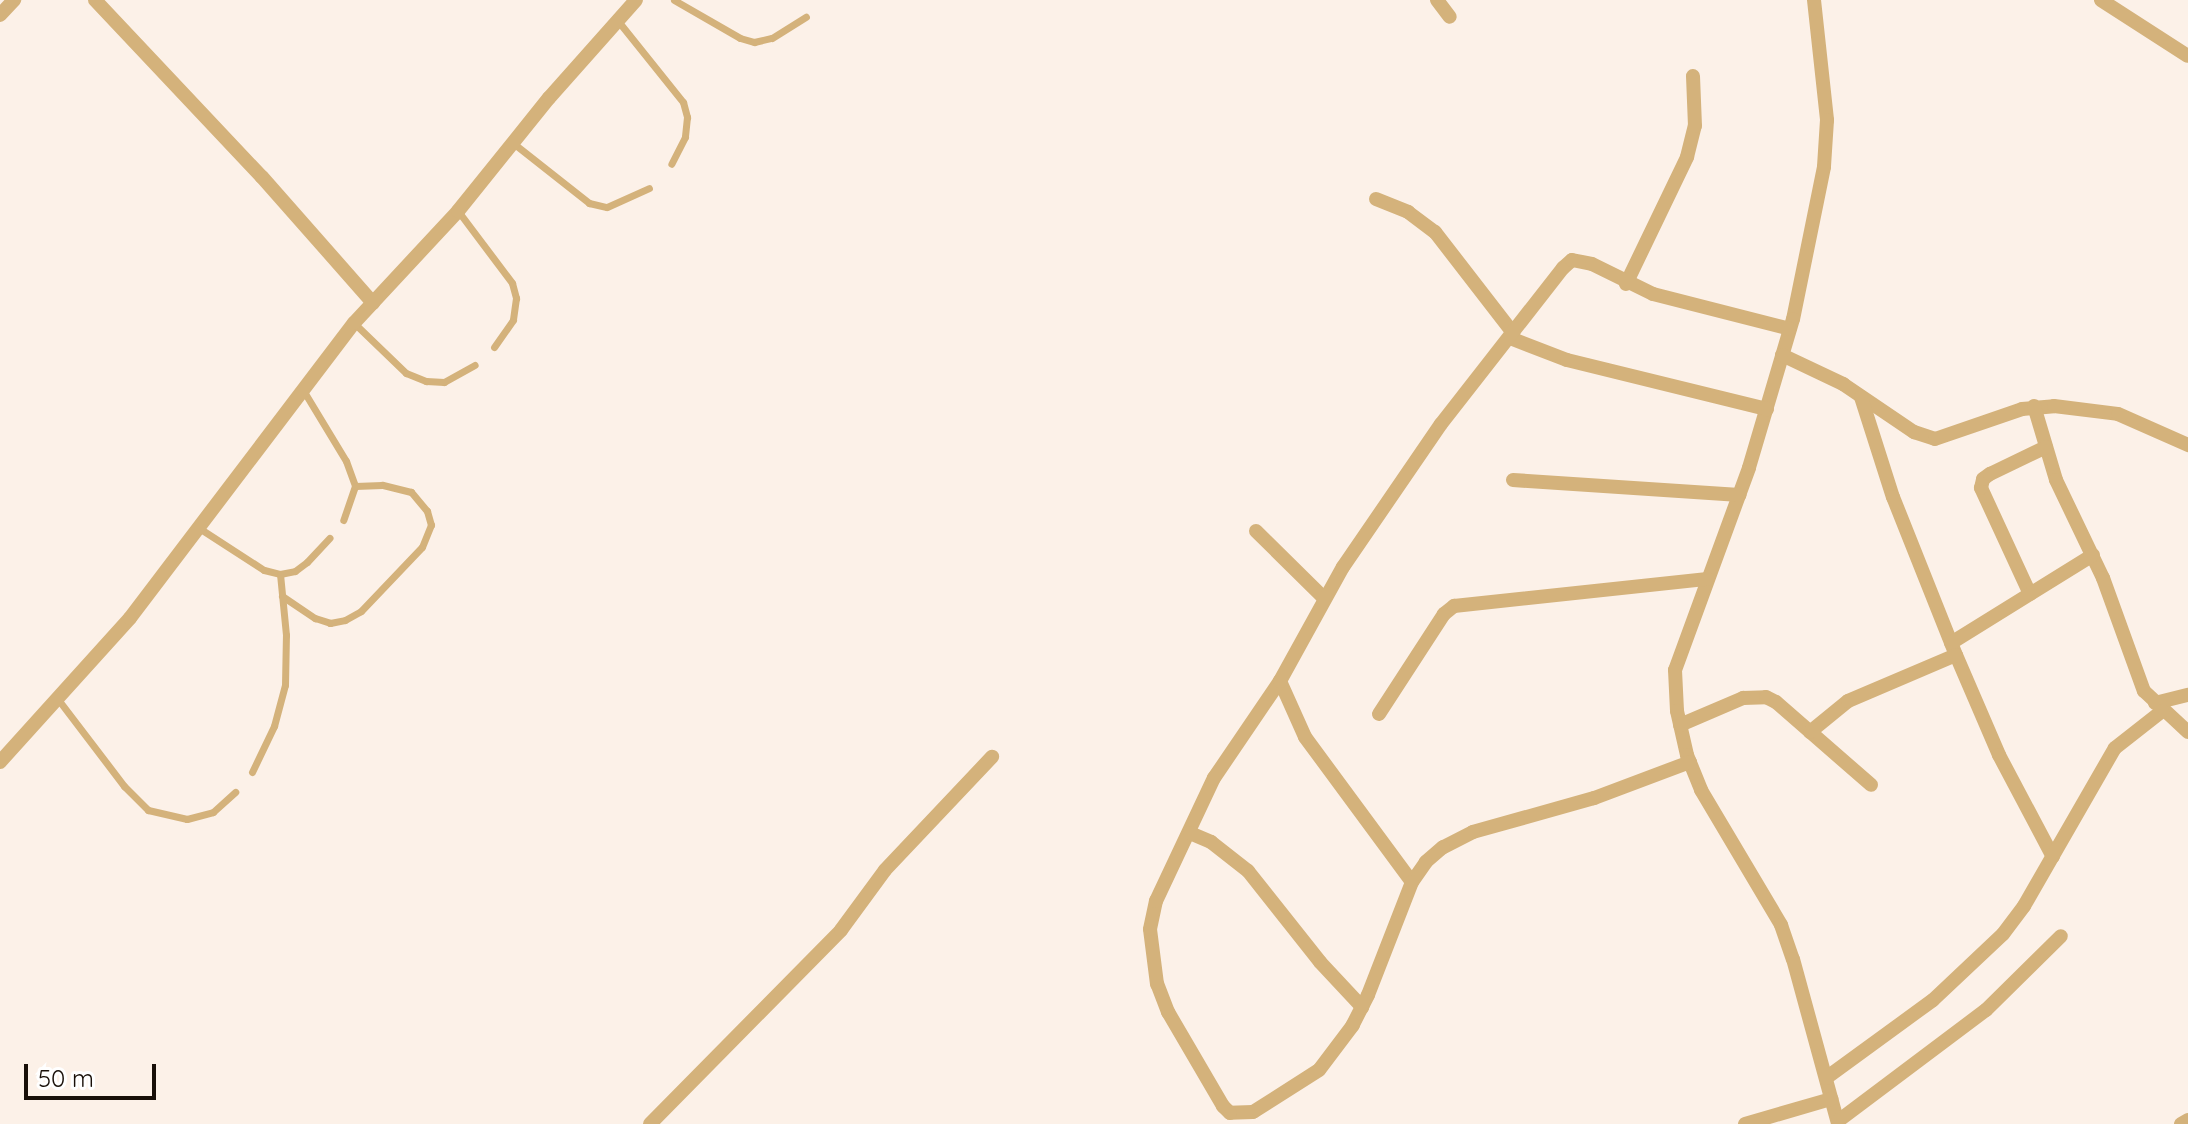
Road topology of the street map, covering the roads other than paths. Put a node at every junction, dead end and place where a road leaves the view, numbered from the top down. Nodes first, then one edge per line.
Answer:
1 (14, 0) edge
2 (95, 0) edge
3 (636, 0) edge
4 (674, 0) edge
5 (1437, 0) edge
6 (1814, 0) edge
7 (2101, 0) edge
8 (0, 15) edge
9 (806, 17) dead end
10 (1450, 17) dead end
11 (618, 21) junction
12 (2188, 56) edge
13 (1693, 76) dead end
14 (513, 143) junction
15 (671, 164) dead end
16 (649, 188) dead end
17 (1376, 199) dead end
18 (458, 211) junction
19 (1626, 284) junction
20 (373, 303) junction
21 (354, 323) junction
22 (1790, 329) junction
23 (1512, 336) junction
24 (494, 347) dead end
25 (1782, 355) junction
26 (475, 365) dead end
27 (302, 389) junction
28 (1861, 397) junction
29 (2034, 406) junction
30 (1767, 409) junction
31 (2188, 445) edge
32 (2046, 447) junction
33 (1513, 480) dead end
34 (355, 486) junction
35 (1740, 495) junction
36 (343, 520) dead end
37 (197, 526) junction
38 (1256, 531) dead end
39 (329, 538) dead end
40 (2093, 555) junction
41 (280, 574) junction
42 (1708, 579) junction
43 (2030, 594) junction
44 (282, 596) junction
45 (1324, 598) junction
46 (1954, 649) junction
47 (1280, 681) junction
48 (2188, 695) edge
49 (57, 698) junction
50 (2158, 707) junction
51 (1379, 714) dead end
52 (1680, 725) junction
53 (1810, 732) junction
54 (2188, 732) edge
55 (992, 757) dead end
56 (0, 762) edge
57 (1690, 762) junction
58 (252, 772) dead end
59 (1871, 785) dead end
60 (235, 792) dead end
61 (1190, 833) junction
62 (2053, 857) junction
63 (1412, 882) junction
64 (2061, 936) dead end
65 (1362, 1007) junction
66 (1826, 1078) junction
67 (1831, 1099) junction
68 (2188, 1120) edge
69 (1838, 1122) edge
70 (650, 1124) edge
71 (1745, 1124) edge
72 (2181, 1124) edge

1 - 8 street
2 - 20 street
3 - 11 street
4 - 9 lane
5 - 10 street
6 - 22 street
7 - 12 street
11 - 14 street
11 - 15 lane
13 - 19 street
14 - 16 lane
14 - 18 street
17 - 23 street
18 - 20 street
18 - 24 lane
19 - 22 street
19 - 23 street
20 - 21 street
21 - 26 lane
21 - 27 street
22 - 25 street
23 - 30 street
23 - 45 street
25 - 28 street
25 - 30 street
27 - 34 lane
27 - 37 street
28 - 29 street
28 - 46 street
29 - 31 street
29 - 32 street
30 - 35 street
32 - 40 street
32 - 43 street
33 - 35 street
34 - 36 lane
34 - 44 lane
35 - 42 street
37 - 41 lane
37 - 49 street
38 - 45 street
39 - 41 lane
40 - 43 street
40 - 50 street
41 - 44 lane
42 - 51 street
42 - 52 street
43 - 46 street
44 - 58 lane
45 - 47 street
46 - 53 street
46 - 62 street
47 - 61 street
47 - 63 street
48 - 50 street
49 - 56 street
49 - 60 lane
50 - 54 street
50 - 62 street
52 - 53 street
52 - 57 street
53 - 59 street
55 - 70 street
57 - 63 street
57 - 66 street
61 - 65 street
61 - 65 street
62 - 66 street
63 - 65 street
64 - 69 street
66 - 67 street
67 - 69 street
67 - 71 street
68 - 72 street

